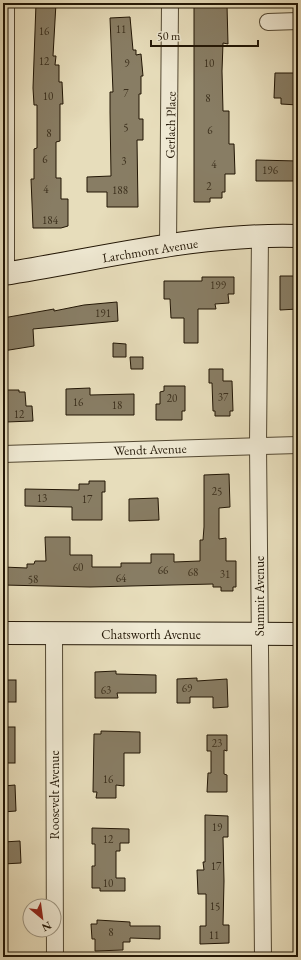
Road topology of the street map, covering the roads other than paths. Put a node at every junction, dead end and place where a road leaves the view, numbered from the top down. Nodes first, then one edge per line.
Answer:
1 (6, 3) edge
2 (170, 3) edge
3 (298, 21) edge
4 (268, 22) dead end
5 (260, 235) junction
6 (298, 236) edge
7 (168, 246) junction
8 (5, 273) edge
9 (298, 445) edge
10 (258, 446) junction
11 (3, 454) edge
12 (3, 633) edge
13 (54, 633) junction
14 (259, 634) junction
15 (298, 634) edge
16 (55, 957) edge
17 (263, 957) edge

1 - 8 street
2 - 7 street, Gerlach Place
3 - 4 street
5 - 6 street, Larchmont Avenue
5 - 7 street, Larchmont Avenue
5 - 10 street, Summit Avenue
7 - 8 street, Larchmont Avenue
9 - 10 street, Wendt Avenue
10 - 11 street, Wendt Avenue
10 - 14 street, Summit Avenue
12 - 13 street, Chatsworth Avenue
13 - 14 street, Chatsworth Avenue
13 - 16 street, Roosevelt Avenue
14 - 15 street, Chatsworth Avenue
14 - 17 street, Summit Avenue

